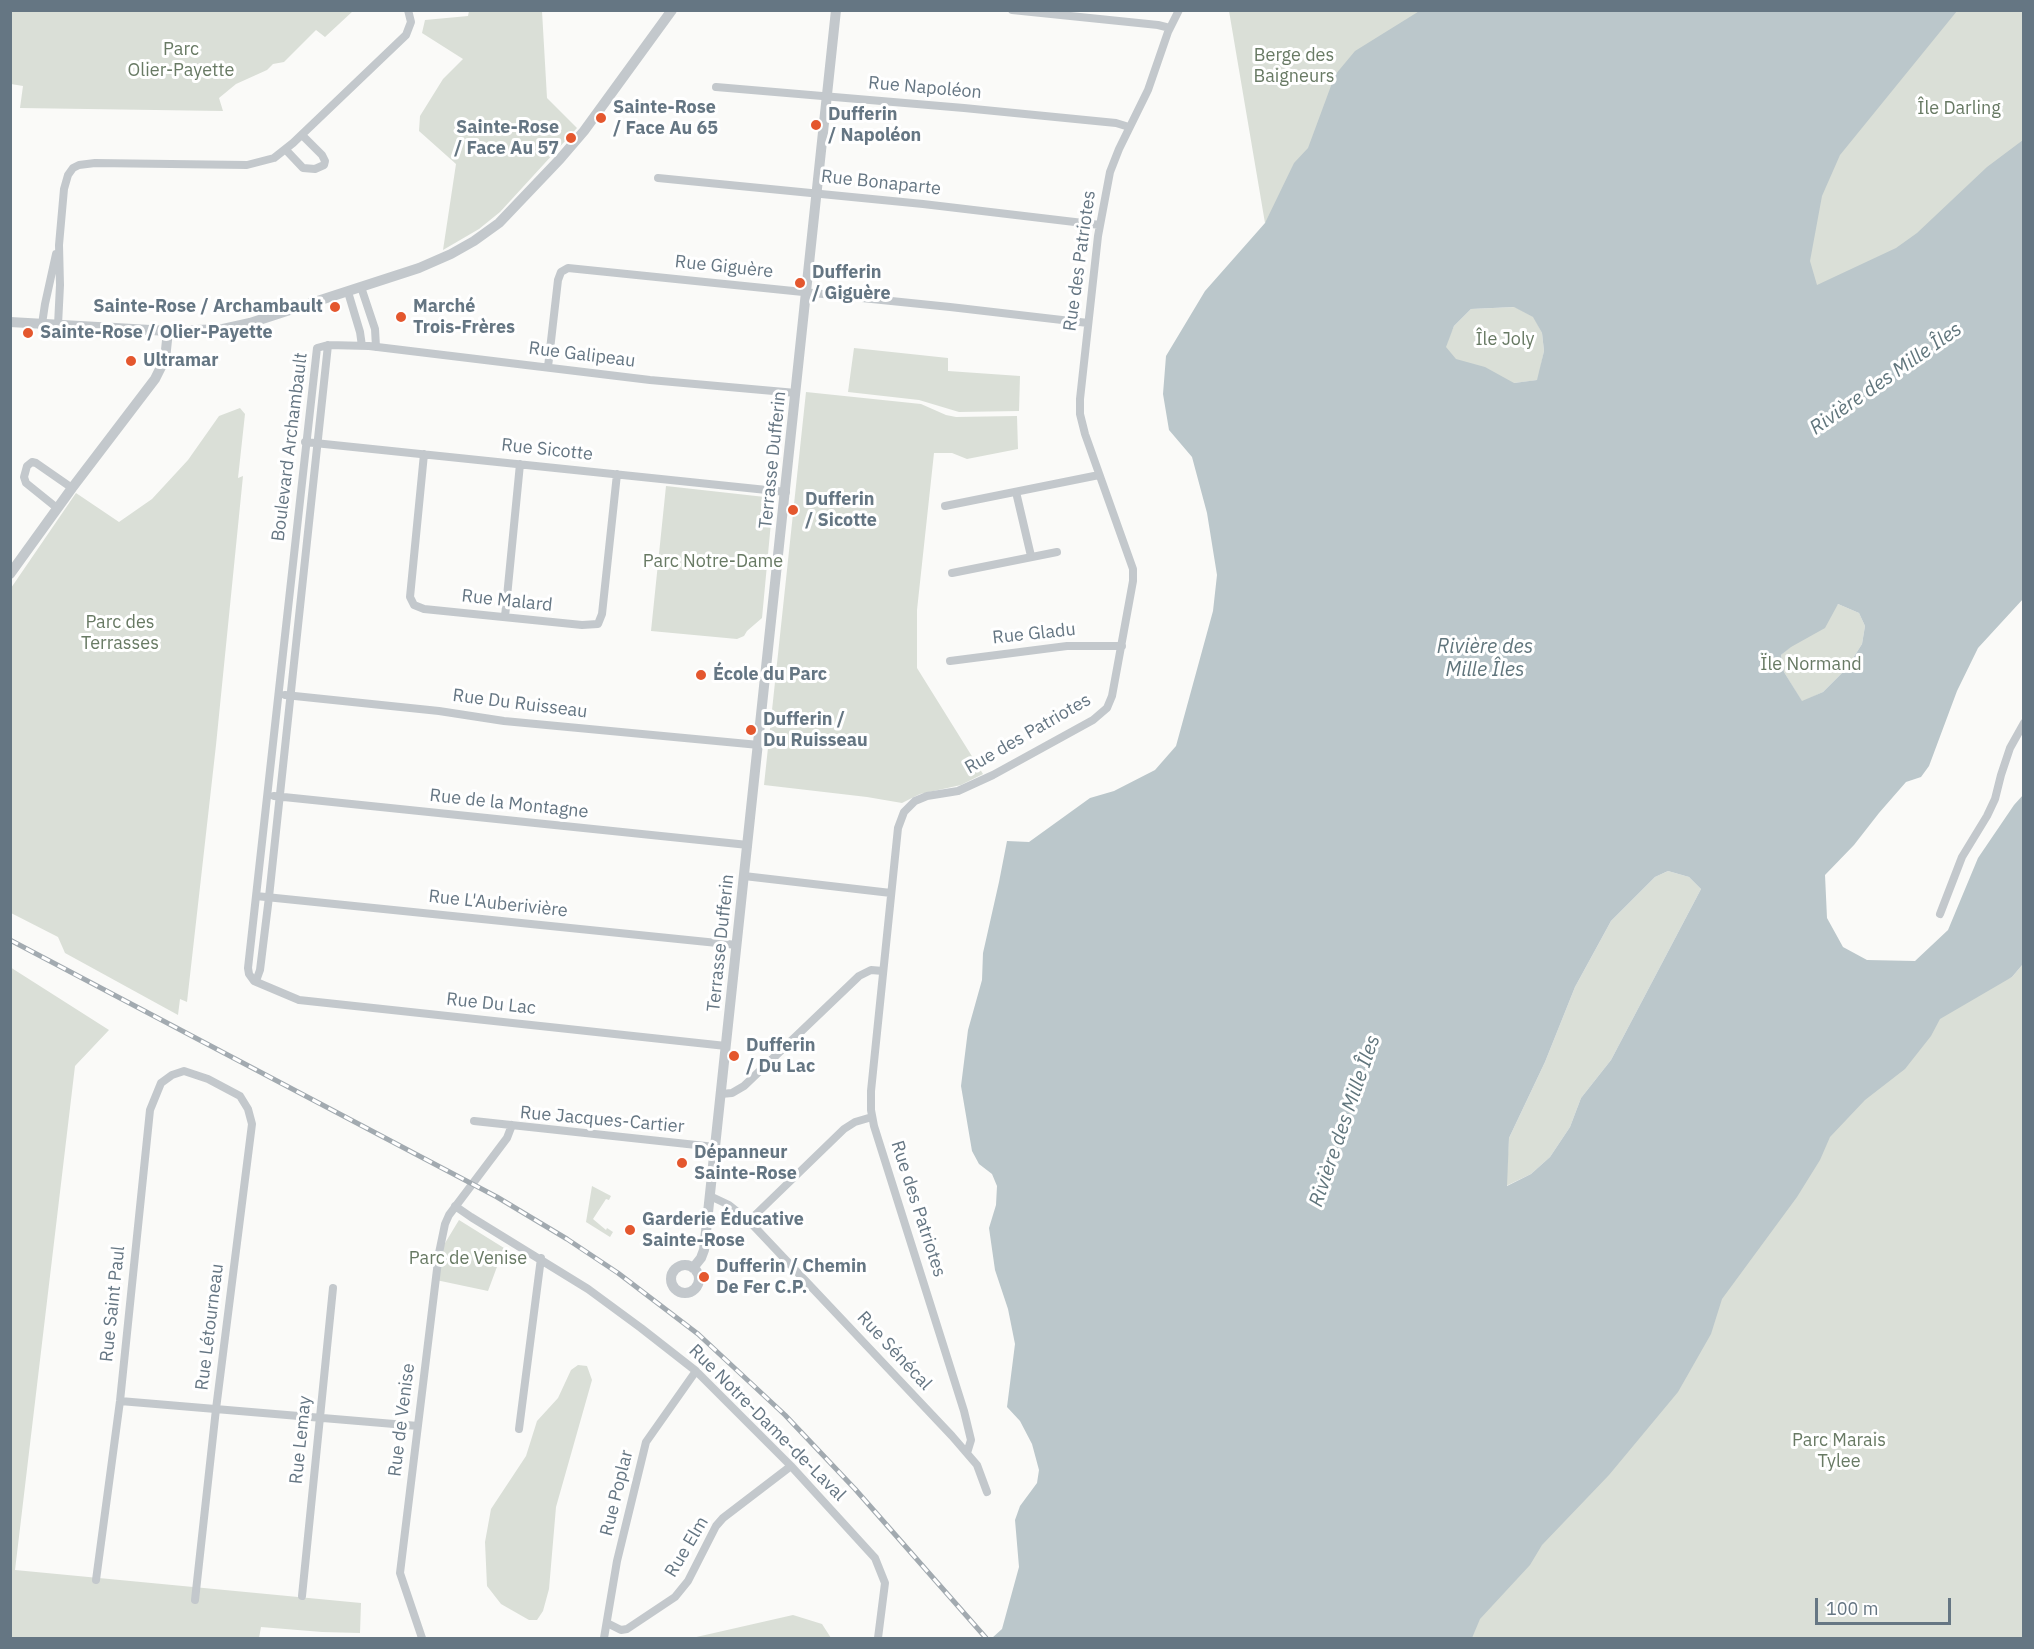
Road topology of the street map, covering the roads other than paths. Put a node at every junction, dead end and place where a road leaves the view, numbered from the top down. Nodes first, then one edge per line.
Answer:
1 (408, 10) edge
2 (672, 10) edge
3 (836, 10) edge
4 (1012, 10) edge
5 (1179, 10) edge
6 (1170, 28) junction
7 (716, 87) dead end
8 (828, 95) junction
9 (1130, 127) junction
10 (302, 135) junction
11 (286, 150) junction
12 (658, 178) dead end
13 (818, 193) junction
14 (1100, 225) junction
15 (59, 245) junction
16 (361, 287) junction
17 (348, 291) junction
18 (807, 292) junction
19 (10, 322) edge
20 (1088, 323) junction
21 (42, 324) junction
22 (58, 325) junction
23 (168, 332) junction
24 (328, 345) junction
25 (362, 346) junction
26 (376, 347) junction
27 (548, 367) junction
28 (796, 393) junction
29 (305, 442) junction
30 (318, 443) junction
31 (424, 454) junction
32 (520, 464) junction
33 (617, 474) junction
34 (1099, 475) junction
35 (72, 488) junction
36 (786, 492) junction
37 (1016, 492) junction
38 (945, 506) dead end
39 (57, 508) junction
40 (1057, 552) dead end
41 (1031, 556) junction
42 (952, 573) dead end
43 (10, 574) edge
44 (290, 582) junction
45 (303, 583) junction
46 (504, 617) junction
47 (1122, 646) junction
48 (950, 661) dead end
49 (278, 694) junction
50 (290, 695) junction
51 (2024, 723) edge
52 (759, 745) junction
53 (267, 796) junction
54 (279, 797) junction
55 (748, 845) junction
56 (744, 876) junction
57 (891, 893) junction
58 (256, 896) junction
59 (268, 897) junction
60 (1940, 914) dead end
61 (737, 945) junction
62 (883, 971) junction
63 (256, 981) junction
64 (726, 1046) junction
65 (208, 1078) joint
66 (721, 1094) junction
67 (872, 1117) junction
68 (474, 1121) dead end
69 (512, 1125) junction
70 (715, 1147) junction
71 (710, 1196) junction
72 (455, 1206) junction
73 (748, 1221) junction
74 (541, 1258) junction
75 (693, 1268) dead end
76 (333, 1288) dead end
77 (696, 1371) junction
78 (120, 1401) junction
79 (216, 1409) junction
80 (320, 1418) junction
81 (418, 1426) junction
82 (519, 1429) dead end
83 (967, 1452) junction
84 (791, 1467) junction
85 (987, 1492) dead end
86 (96, 1580) dead end
87 (302, 1596) dead end
88 (195, 1600) dead end
89 (607, 1623) junction
90 (422, 1638) edge
91 (604, 1638) edge
92 (878, 1638) edge

1 - 10 street
2 - 16 street
3 - 8 street, Terrasse Dufferin
4 - 6 street
5 - 6 street, Rue des Patriotes
6 - 9 street, Rue des Patriotes
7 - 8 street, Rue Napoléon
8 - 9 street, Rue Napoléon
8 - 13 street, Terrasse Dufferin
9 - 14 street, Rue des Patriotes
10 - 11 street
10 - 11 street
11 - 15 street
12 - 13 street, Rue Bonaparte
13 - 14 street, Rue Bonaparte
13 - 18 street, Terrasse Dufferin
14 - 20 street, Rue des Patriotes
15 - 21 street
15 - 22 street
16 - 17 street
16 - 26 street
17 - 23 street
17 - 25 street
18 - 20 street, Rue Giguère
18 - 27 street, Rue Giguère
18 - 28 street, Terrasse Dufferin
19 - 21 street
20 - 34 street, Rue des Patriotes
21 - 22 street
22 - 23 street
23 - 35 street
24 - 25 street, Rue Galipeau
24 - 29 street, Boulevard Archambault
24 - 30 street, Boulevard Archambault
25 - 26 street, Rue Galipeau
26 - 27 street, Rue Galipeau
27 - 28 street, Rue Galipeau
28 - 36 street, Terrasse Dufferin
29 - 30 street, Rue Sicotte
29 - 44 street, Boulevard Archambault
30 - 31 street, Rue Sicotte
30 - 45 street, Boulevard Archambault
31 - 32 street, Rue Sicotte
31 - 46 street, Rue Malard
32 - 33 street, Rue Sicotte
32 - 46 street
33 - 36 street, Rue Sicotte
33 - 46 street, Rue Malard
34 - 37 street
34 - 47 street, Rue des Patriotes
35 - 39 street
35 - 39 street
36 - 52 street, Terrasse Dufferin
37 - 38 street
37 - 41 street
39 - 43 street
40 - 41 street
41 - 42 street
44 - 45 street
44 - 49 street, Boulevard Archambault
45 - 50 street, Boulevard Archambault
47 - 48 street, Rue Gladu
47 - 57 street, Rue des Patriotes
49 - 50 street, Rue Du Ruisseau
49 - 53 street, Boulevard Archambault
50 - 52 street, Rue Du Ruisseau
50 - 54 street, Boulevard Archambault
51 - 60 street
52 - 55 street, Terrasse Dufferin
53 - 54 street, Rue de la Montagne
53 - 58 street, Boulevard Archambault
54 - 55 street, Rue de la Montagne
54 - 59 street, Boulevard Archambault
55 - 56 street, Terrasse Dufferin
56 - 57 street
56 - 61 street, Terrasse Dufferin
57 - 62 street, Rue des Patriotes
58 - 59 street, Rue L'Auberivière
58 - 63 street, Boulevard Archambault
59 - 61 street, Rue L'Auberivière
59 - 63 street, Boulevard Archambault
61 - 64 street, Terrasse Dufferin
62 - 66 street
62 - 67 street, Rue des Patriotes
63 - 64 street, Rue Du Lac
64 - 66 street, Terrasse Dufferin
65 - 78 street, Rue Saint Paul
65 - 79 street, Rue Létourneau
66 - 70 street, Terrasse Dufferin
67 - 73 street
67 - 83 street, Rue des Patriotes
68 - 69 street
69 - 70 street, Rue Jacques-Cartier
69 - 72 street, Rue Jacques-Cartier
70 - 71 street, Terrasse Dufferin
71 - 73 street, Rue Sénécal
71 - 75 street, Terrasse Dufferin
72 - 74 street, Rue Notre-Dame-de-Laval
72 - 81 street, Rue de Venise
73 - 83 street, Rue Sénécal
74 - 77 street, Rue Notre-Dame-de-Laval
74 - 82 street
76 - 80 street, Rue Lemay
77 - 84 street, Rue Notre-Dame-de-Laval
77 - 89 street, Rue Poplar
78 - 79 street
78 - 86 street, Rue Saint Paul
79 - 80 street
79 - 88 street, Rue Létourneau
80 - 81 street
80 - 87 street, Rue Lemay
81 - 90 street, Rue de Venise
83 - 85 street, Rue Sénécal
84 - 89 street, Rue Elm
84 - 92 street, Rue Notre-Dame-de-Laval
89 - 91 street, Rue Poplar

